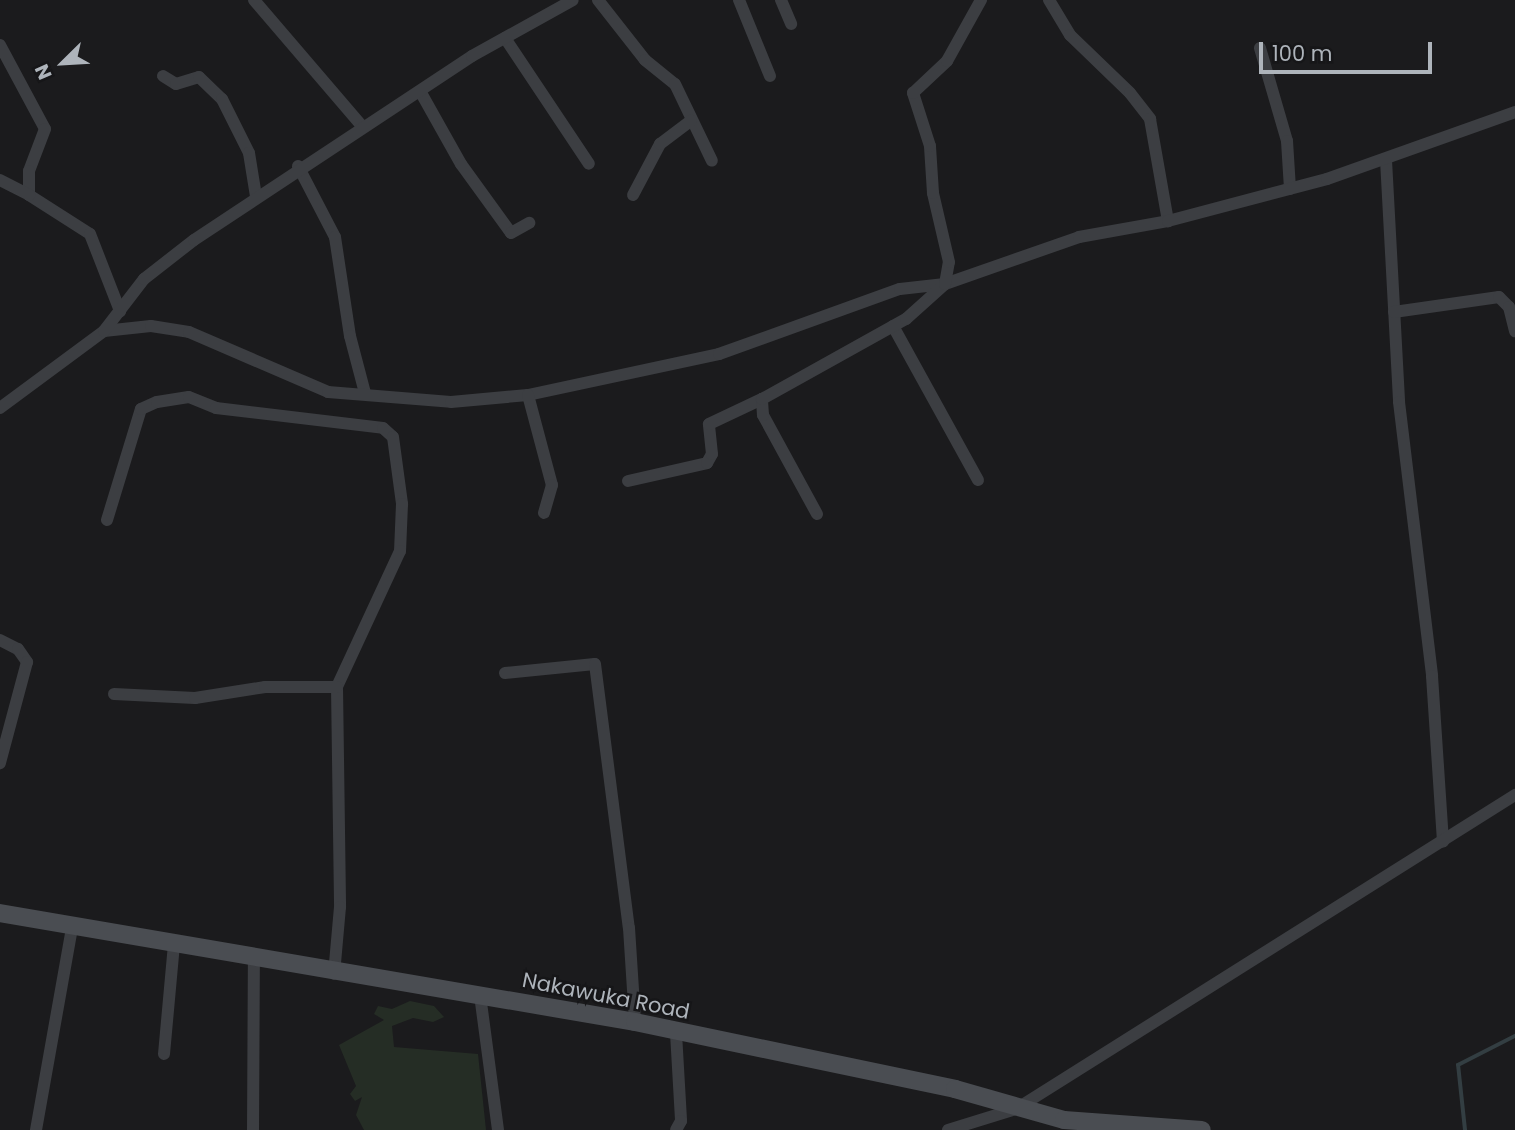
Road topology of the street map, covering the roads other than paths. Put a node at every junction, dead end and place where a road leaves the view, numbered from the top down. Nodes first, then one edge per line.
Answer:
1 (254, 0) edge
2 (573, 0) edge
3 (598, 0) edge
4 (738, 0) edge
5 (781, 0) edge
6 (981, 0) edge
7 (1051, 0) edge
8 (791, 24) dead end
9 (505, 38) junction
10 (0, 45) edge
11 (1260, 48) dead end
12 (163, 76) dead end
13 (770, 76) dead end
14 (419, 91) junction
15 (1515, 112) edge
16 (691, 121) junction
17 (363, 127) junction
18 (1386, 160) junction
19 (712, 161) dead end
20 (589, 164) dead end
21 (298, 166) junction
22 (0, 180) edge
23 (1290, 189) junction
24 (29, 195) junction
25 (633, 195) dead end
26 (257, 196) junction
27 (1168, 221) junction
28 (528, 223) dead end
29 (945, 284) junction
30 (120, 311) junction
31 (1394, 312) junction
32 (893, 326) junction
33 (104, 331) junction
34 (1515, 331) edge
35 (365, 393) junction
36 (528, 395) junction
37 (762, 399) junction
38 (0, 408) edge
39 (978, 480) dead end
40 (628, 481) dead end
41 (544, 513) dead end
42 (817, 514) dead end
43 (107, 520) dead end
44 (0, 640) edge
45 (505, 674) dead end
46 (337, 687) junction
47 (114, 694) dead end
48 (0, 763) edge
49 (1515, 795) edge
50 (1443, 842) junction
51 (0, 913) edge
52 (72, 927) junction
53 (174, 944) junction
54 (254, 959) junction
55 (334, 974) junction
56 (480, 995) junction
57 (635, 1022) junction
58 (676, 1033) junction
59 (164, 1054) dead end
60 (1016, 1109) junction
61 (1193, 1129) edge
62 (36, 1130) edge
63 (253, 1130) edge
64 (498, 1130) edge
65 (676, 1130) edge
66 (948, 1130) edge

1 - 17 street
2 - 9 street
3 - 16 street
4 - 13 street
5 - 8 street
6 - 29 street
7 - 27 street
9 - 14 street
9 - 20 street
10 - 24 street
11 - 23 street
12 - 26 street
14 - 17 street
14 - 28 street
15 - 18 street
16 - 19 street
16 - 25 street
17 - 21 street
18 - 23 street
18 - 31 street
21 - 26 street
21 - 35 street
22 - 24 street
23 - 27 street
24 - 30 street
26 - 30 street
27 - 29 street
29 - 32 street
29 - 36 street
30 - 33 street
31 - 34 street
31 - 50 street
32 - 37 street
32 - 39 street
33 - 35 street
33 - 38 street
35 - 36 street
36 - 41 street
37 - 40 street
37 - 42 street
43 - 46 street
44 - 48 street
45 - 57 street
46 - 47 street
46 - 55 street
49 - 50 street
50 - 60 street
51 - 52 main road, Nakawuka Road
52 - 53 main road, Nakawuka Road
52 - 62 street
53 - 54 main road, Nakawuka Road
53 - 59 street
54 - 55 main road, Nakawuka Road
54 - 63 street
55 - 56 main road, Nakawuka Road
56 - 57 main road, Nakawuka Road
56 - 64 street
57 - 58 main road, Nakawuka Road
58 - 60 main road, Nakawuka Road
58 - 65 street
60 - 61 main road, Nakawuka Road
60 - 66 street

